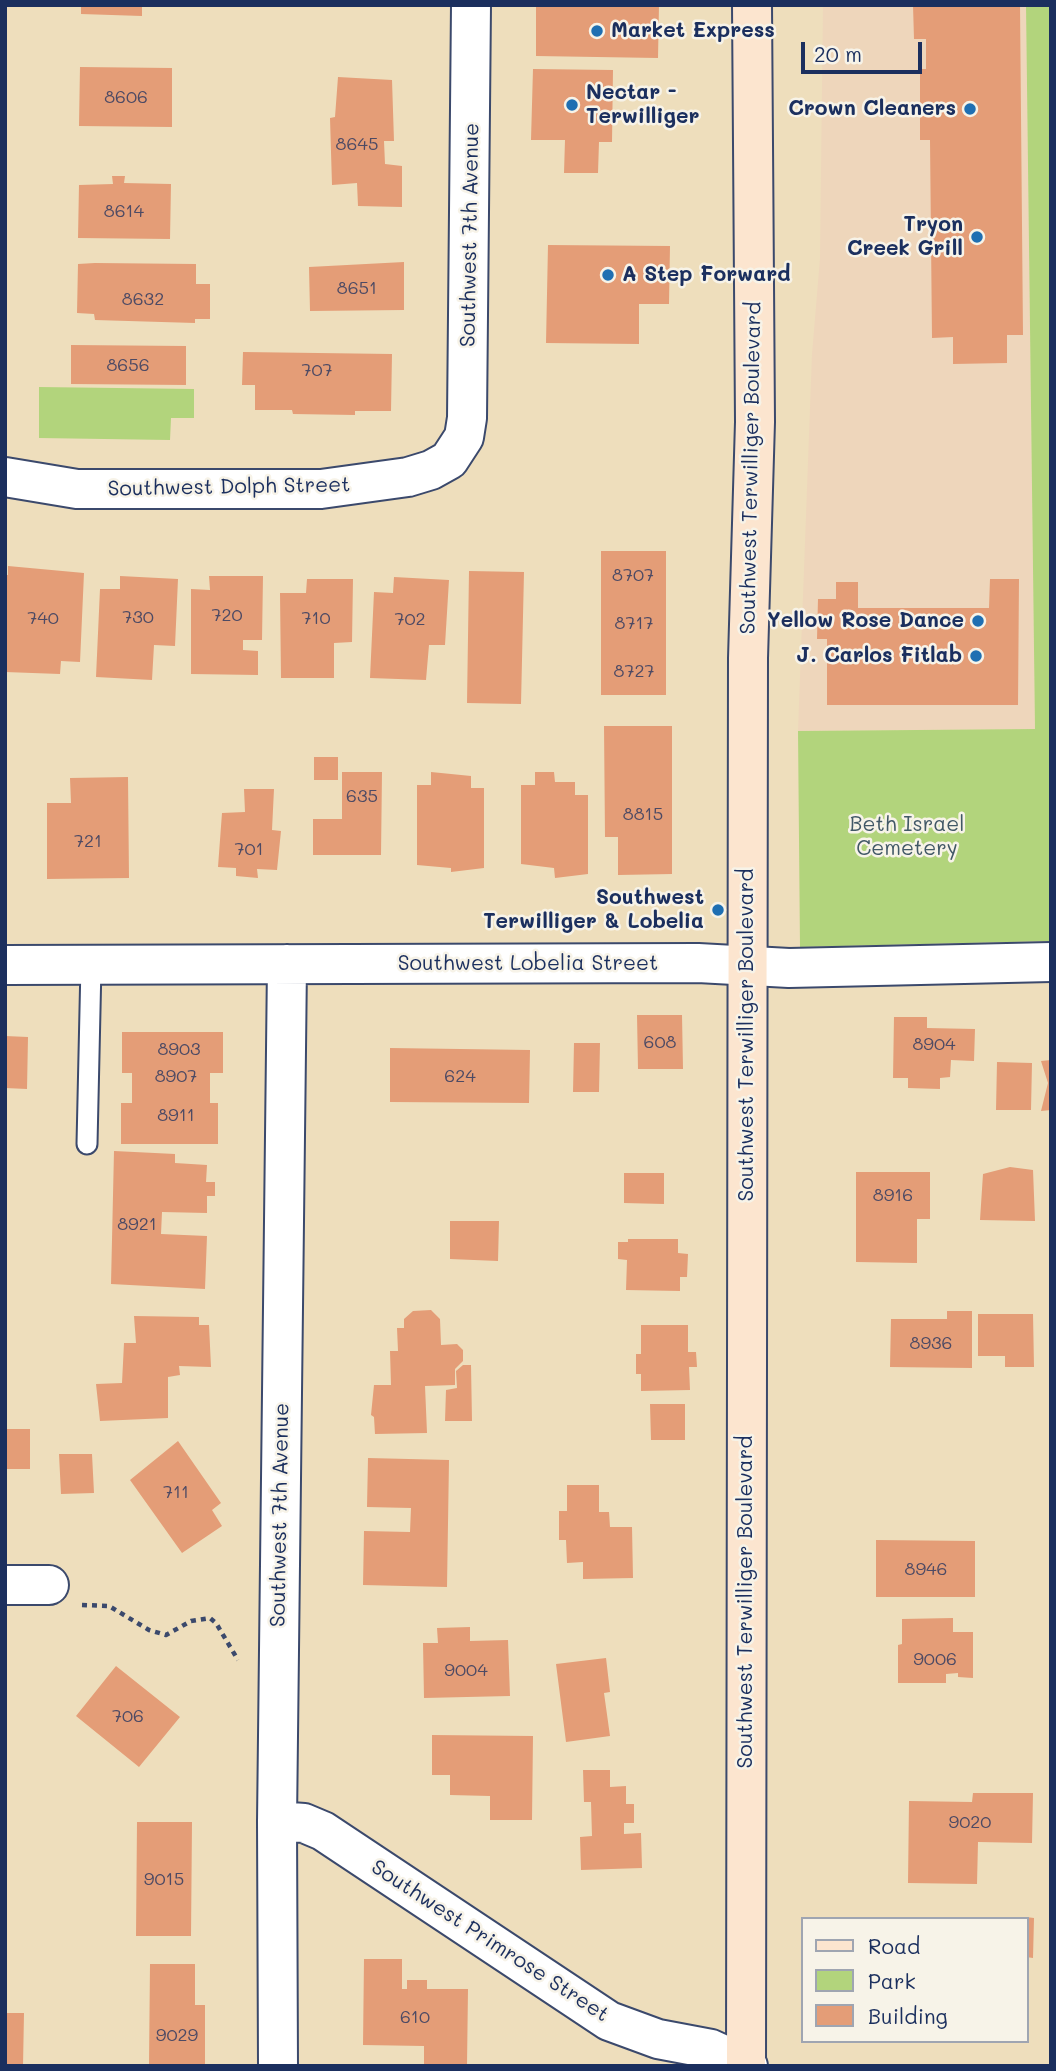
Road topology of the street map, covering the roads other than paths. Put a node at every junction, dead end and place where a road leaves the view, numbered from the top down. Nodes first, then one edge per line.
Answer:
1 (471, 5) edge
2 (752, 5) edge
3 (449, 460) joint
4 (5, 477) edge
5 (1051, 962) edge
6 (287, 964) junction
7 (5, 965) edge
8 (91, 965) junction
9 (747, 965) junction
10 (87, 1144) dead end
11 (5, 1585) edge
12 (49, 1585) road end
13 (277, 1821) junction
14 (747, 2065) edge
15 (278, 2066) edge

1 - 3 street, Southwest 7th Avenue
2 - 9 main road, Southwest Terwilliger Boulevard
3 - 4 street, Southwest Dolph Street
5 - 9 street, Southwest Lobelia Street
6 - 8 street, Southwest Lobelia Street
6 - 9 street, Southwest Lobelia Street
6 - 13 street, Southwest 7th Avenue
7 - 8 street, Southwest Lobelia Street
8 - 10 lane
9 - 14 main road, Southwest Terwilliger Boulevard
11 - 12 street
13 - 14 street, Southwest Primrose Street
13 - 15 street, Southwest 7th Avenue

